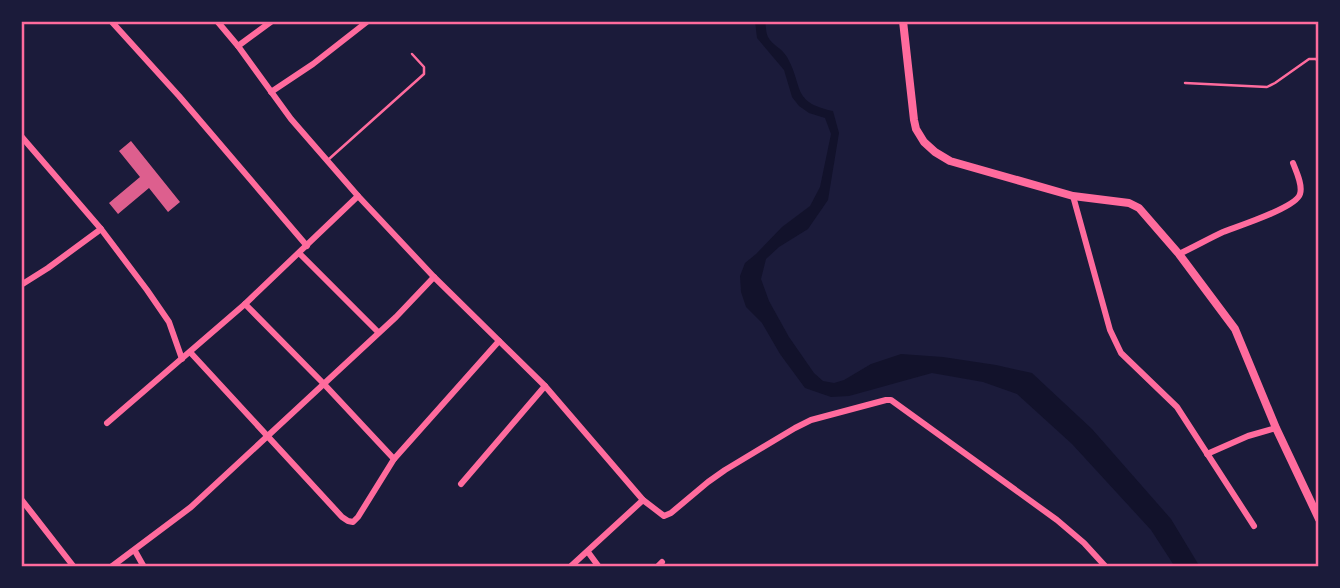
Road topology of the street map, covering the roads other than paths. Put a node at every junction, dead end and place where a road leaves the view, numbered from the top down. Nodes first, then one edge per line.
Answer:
1 (111, 21) edge
2 (216, 21) edge
3 (272, 21) edge
4 (368, 21) edge
5 (903, 21) edge
6 (238, 46) junction
7 (412, 54) dead end
8 (1319, 62) edge
9 (1185, 83) dead end
10 (271, 92) junction
11 (21, 136) edge
12 (327, 161) junction
13 (1293, 163) dead end
14 (358, 196) junction
15 (1073, 196) junction
16 (101, 229) junction
17 (307, 246) junction
18 (299, 253) junction
19 (1179, 254) junction
20 (434, 277) junction
21 (21, 285) edge
22 (245, 304) junction
23 (378, 332) junction
24 (499, 341) junction
25 (190, 352) junction
26 (182, 359) junction
27 (323, 383) junction
28 (544, 386) junction
29 (107, 423) dead end
30 (1276, 428) junction
31 (267, 436) junction
32 (1207, 454) junction
33 (394, 459) junction
34 (461, 484) dead end
35 (21, 499) edge
36 (643, 500) junction
37 (1319, 519) edge
38 (1254, 526) dead end
39 (135, 551) junction
40 (588, 552) junction
41 (74, 567) edge
42 (111, 567) edge
43 (145, 567) edge
44 (570, 567) edge
45 (599, 567) edge
46 (1105, 567) edge

1 - 17 street
2 - 6 street
3 - 6 street
4 - 10 street
5 - 15 main road
6 - 10 street
7 - 12 lane
8 - 9 lane
10 - 12 street
11 - 16 street
12 - 14 street
13 - 19 street
14 - 17 street
14 - 20 street
15 - 19 main road
15 - 32 street
16 - 21 street
16 - 26 street
17 - 18 street
18 - 22 street
18 - 23 street
19 - 30 main road
20 - 23 street
20 - 24 street
22 - 25 street
22 - 27 street
23 - 27 street
24 - 28 street
24 - 33 street
25 - 26 street
25 - 31 street
26 - 29 street
27 - 31 street
27 - 33 street
28 - 34 street
28 - 36 street
30 - 32 street
30 - 37 main road
31 - 33 street
31 - 39 street
32 - 38 street
35 - 41 street
36 - 40 street
36 - 46 street
39 - 42 street
39 - 43 street
40 - 44 street
40 - 45 street

